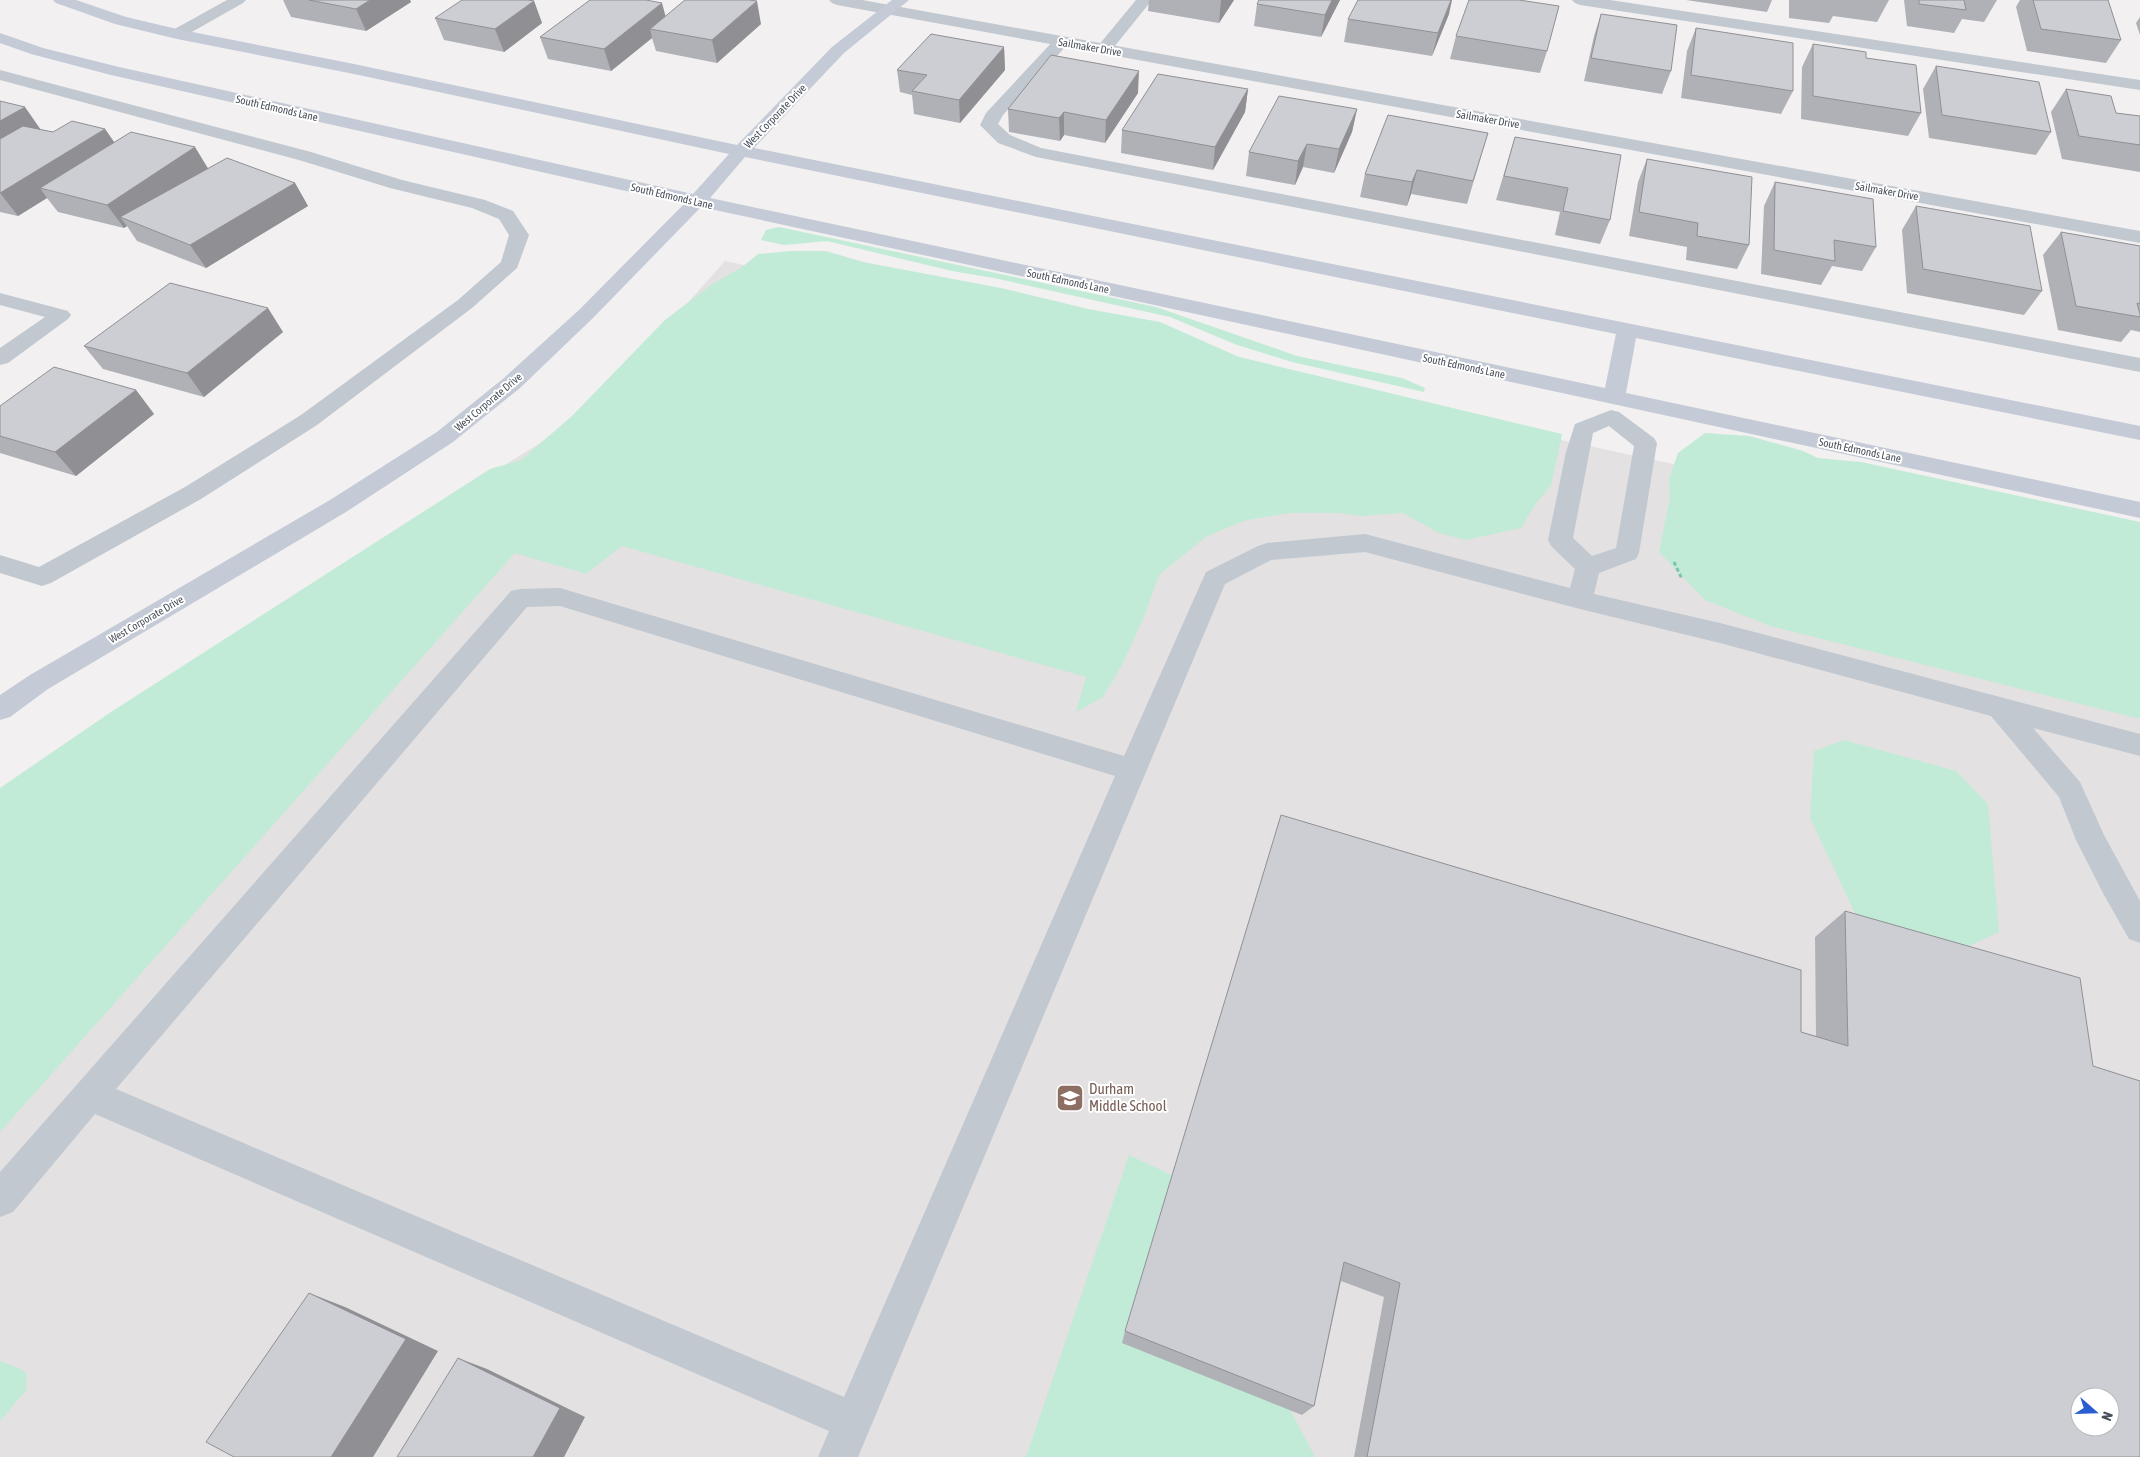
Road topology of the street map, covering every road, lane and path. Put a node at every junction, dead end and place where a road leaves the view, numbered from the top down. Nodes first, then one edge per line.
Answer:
1 (61, 0) edge
2 (238, 0) edge
3 (836, 0) edge
4 (1144, 0) edge
5 (1580, 0) edge
6 (894, 5) edge
7 (177, 34) junction
8 (0, 38) edge
9 (1061, 42) junction
10 (1104, 49) junction
11 (0, 75) edge
12 (2140, 85) edge
13 (741, 151) junction
14 (697, 201) junction
15 (2140, 237) edge
16 (0, 299) edge
17 (1627, 330) junction
18 (0, 358) edge
19 (2140, 365) edge
20 (1613, 407) junction
21 (2140, 434) edge
22 (2140, 510) edge
23 (1671, 556) dead end
24 (0, 564) edge
25 (1588, 567) junction
26 (1580, 600) junction
27 (1720, 633) junction
28 (0, 709) edge
29 (2001, 709) junction
30 (2140, 745) edge
31 (1132, 770) junction
32 (2140, 929) edge
33 (90, 1095) junction
34 (0, 1200) edge
35 (853, 1421) junction
36 (838, 1457) edge

1 - 7 main road
2 - 7 street
3 - 6 street, Sailmaker Drive
4 - 10 street
5 - 12 street
6 - 9 street, Sailmaker Drive
6 - 13 main road, West Corporate Drive
7 - 13 main road
8 - 14 main road, South Edmonds Lane
9 - 10 street, Sailmaker Drive
9 - 19 street
10 - 15 street, Sailmaker Drive
11 - 24 street
13 - 14 main road, West Corporate Drive
13 - 17 main road
14 - 20 main road, South Edmonds Lane
14 - 28 main road, West Corporate Drive
16 - 18 street
17 - 20 main road
17 - 21 main road
20 - 22 main road, South Edmonds Lane
20 - 25 street
20 - 25 street
23 - 27 path
25 - 26 street
26 - 27 street
26 - 31 street
27 - 29 street
29 - 30 street
29 - 32 street
31 - 33 street
31 - 35 street
33 - 34 street
33 - 35 street
35 - 36 street

